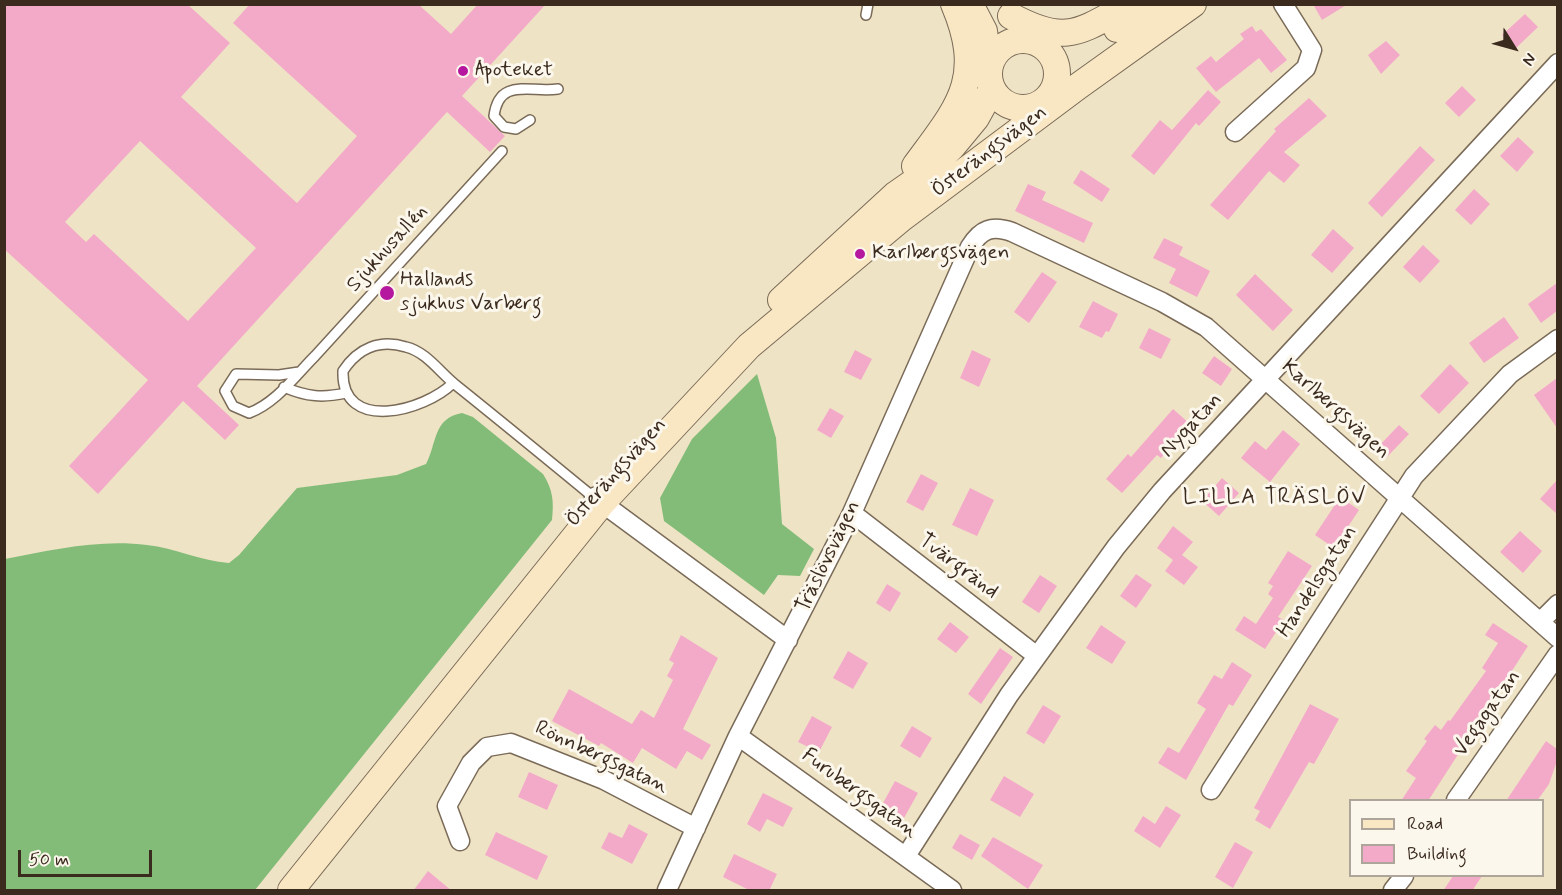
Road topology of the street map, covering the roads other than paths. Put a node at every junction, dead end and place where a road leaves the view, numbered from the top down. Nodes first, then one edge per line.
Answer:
1 (868, 4) edge
2 (954, 4) edge
3 (970, 4) edge
4 (1131, 4) edge
5 (1159, 4) edge
6 (1193, 4) edge
7 (1283, 4) edge
8 (1005, 10) edge
9 (866, 15) dead end
10 (1042, 46) junction
11 (1557, 63) edge
12 (991, 79) junction
13 (1077, 87) junction
14 (558, 89) dead end
15 (1040, 102) junction
16 (530, 120) dead end
17 (1235, 132) dead end
18 (502, 151) dead end
19 (898, 206) junction
20 (991, 228) joint
21 (1557, 339) edge
22 (299, 372) junction
23 (1267, 379) junction
24 (453, 383) junction
25 (284, 387) junction
26 (346, 393) junction
27 (1399, 498) junction
28 (597, 499) junction
29 (852, 513) junction
30 (1557, 604) edge
31 (1540, 622) junction
32 (1557, 638) edge
33 (788, 640) junction
34 (1557, 654) edge
35 (1037, 656) junction
36 (738, 736) junction
37 (1211, 790) dead end
38 (1457, 799) edge
39 (696, 828) junction
40 (460, 841) dead end
41 (906, 856) junction
42 (1403, 877) edge
43 (277, 891) edge
44 (291, 891) edge
45 (667, 891) edge
46 (952, 891) edge
47 (1394, 891) edge

1 - 9 lane
2 - 19 street
3 - 12 street
4 - 8 street
5 - 10 street
6 - 13 street, Österängsvägen
7 - 17 street
8 - 10 street
10 - 12 street
10 - 15 street
11 - 23 street, Nygatan
12 - 15 street
12 - 19 street, Österängsvägen
13 - 15 street, Österängsvägen
13 - 19 street, Österängsvägen
14 - 16 lane
15 - 19 street, Österängsvägen
18 - 22 lane, Sjukhusallén
19 - 28 street, Österängsvägen
20 - 23 street, Karlbergsvägen
20 - 29 street, Träslövsvägen
21 - 27 street, Handelsgatan
22 - 25 lane, Sjukhusallén
22 - 25 lane, Sjukhusallén
23 - 27 street, Karlbergsvägen
23 - 35 street, Nygatan
24 - 26 lane
24 - 26 lane
24 - 28 lane
25 - 26 lane
27 - 31 street, Karlbergsvägen
27 - 37 street, Handelsgatan
28 - 33 street
28 - 43 street, Österängsvägen
28 - 44 street, Österängsvägen
29 - 33 street, Träslövsvägen
29 - 35 street, Tvärgränd
30 - 31 street
31 - 32 street, Karlbergsvägen
33 - 36 street, Träslövsvägen
34 - 38 street, Vegagatan
35 - 41 street, Nygatan
36 - 39 street, Träslövsvägen
36 - 41 street, Furubergsgatan
39 - 40 street, Rönnbergsgatan
39 - 45 street, Träslövsvägen
41 - 46 street, Furubergsgatan
42 - 47 street

